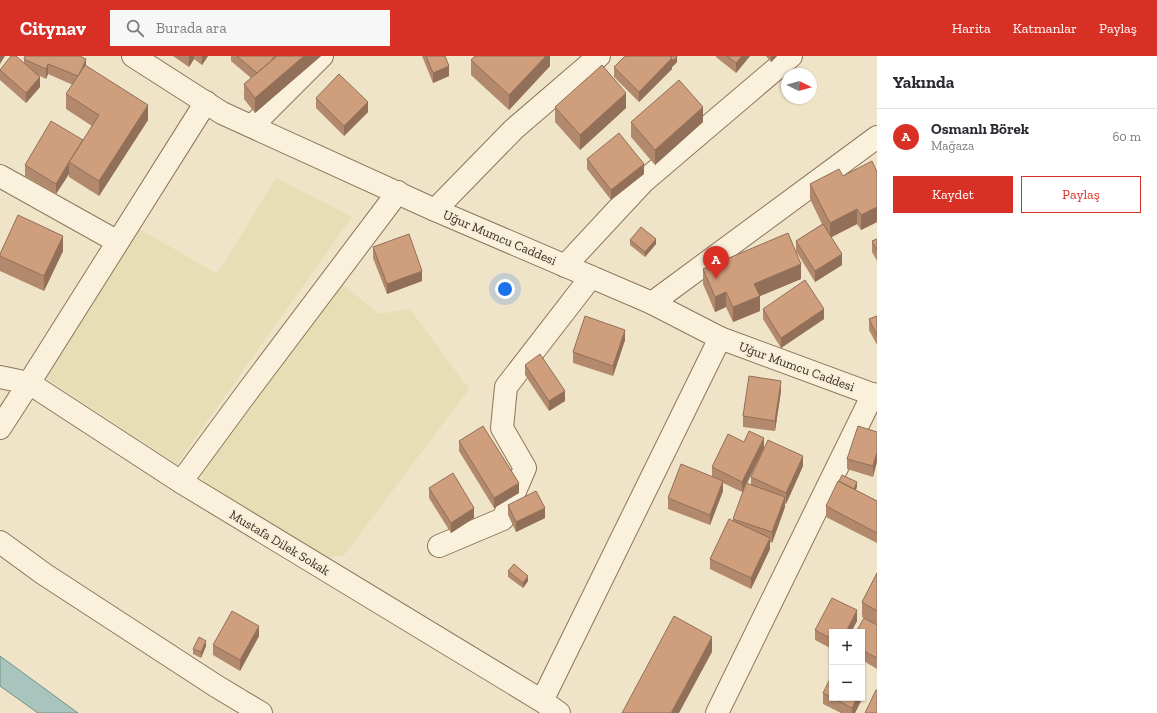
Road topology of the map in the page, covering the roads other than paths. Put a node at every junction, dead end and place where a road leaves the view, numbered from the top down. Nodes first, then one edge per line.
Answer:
1 (133, 56) edge
2 (322, 56) edge
3 (599, 56) edge
4 (791, 56) edge
5 (206, 102) junction
6 (252, 126) junction
7 (877, 137) edge
8 (0, 176) edge
9 (398, 192) junction
10 (435, 210) junction
11 (118, 242) junction
12 (566, 266) junction
13 (591, 276) junction
14 (652, 303) junction
15 (720, 338) junction
16 (0, 377) edge
17 (29, 383) junction
18 (875, 395) edge
19 (0, 428) edge
20 (181, 482) junction
21 (0, 542) edge
22 (439, 546) dead end
23 (550, 707) edge
24 (261, 713) edge
25 (717, 713) edge

1 - 5 street, Uğur Mumcu Caddesi
2 - 6 street
3 - 10 street
4 - 12 street
5 - 6 street, Uğur Mumcu Caddesi
5 - 11 street
6 - 9 street, Uğur Mumcu Caddesi
7 - 14 street
8 - 11 street
9 - 10 street, Uğur Mumcu Caddesi
9 - 20 street
10 - 12 street, Uğur Mumcu Caddesi
11 - 17 street
12 - 13 street, Uğur Mumcu Caddesi
13 - 14 street, Uğur Mumcu Caddesi
13 - 22 street
14 - 15 street, Uğur Mumcu Caddesi
15 - 18 street, Uğur Mumcu Caddesi
15 - 23 street
16 - 17 street, Mustafa Dilek Sokak
17 - 19 street
17 - 20 street, Mustafa Dilek Sokak
18 - 25 street
20 - 23 street, Mustafa Dilek Sokak
21 - 24 street

